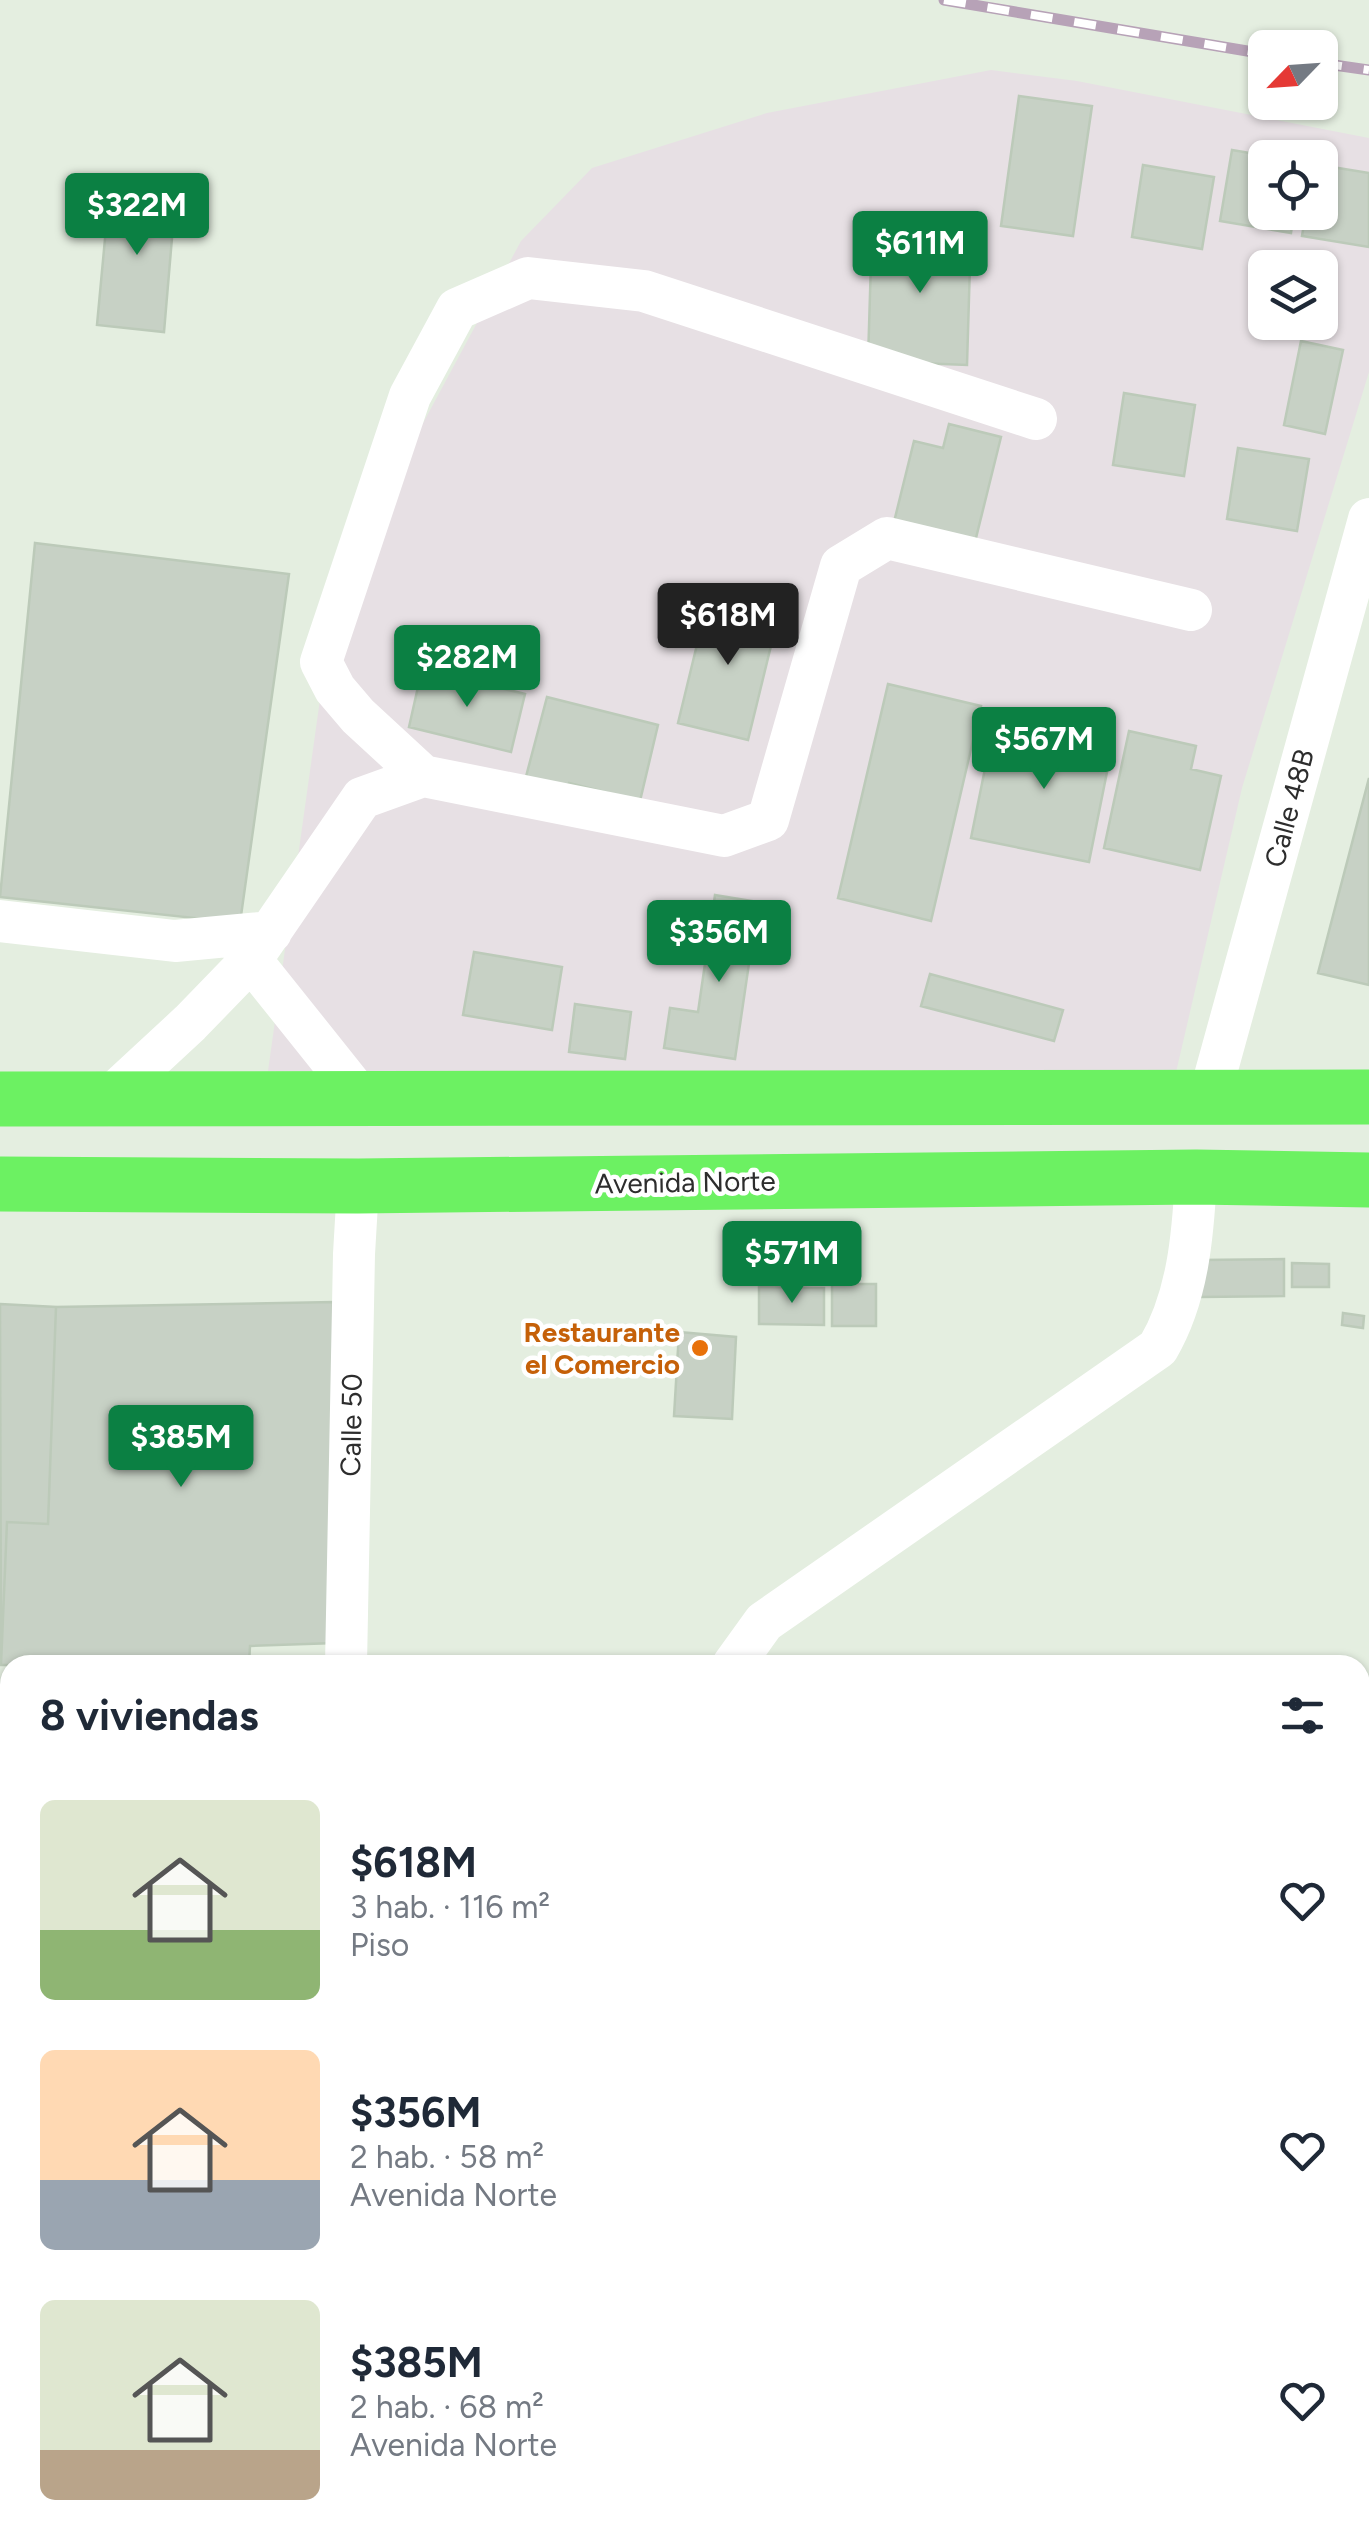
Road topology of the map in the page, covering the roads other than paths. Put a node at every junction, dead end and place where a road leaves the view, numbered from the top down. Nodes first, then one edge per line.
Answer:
1 (1036, 420) dead end
2 (1369, 519) edge
3 (1191, 610) dead end
4 (422, 776) junction
5 (0, 921) edge
6 (261, 946) junction
7 (1369, 1097) edge
8 (1209, 1098) junction
9 (0, 1099) edge
10 (108, 1099) junction
11 (362, 1099) junction
12 (1196, 1177) junction
13 (1369, 1180) edge
14 (0, 1184) edge
15 (358, 1186) junction
16 (346, 1655) edge
17 (740, 1655) edge

1 - 4 street
2 - 8 street, Calle 48B
3 - 4 street
4 - 6 street
5 - 6 street
6 - 10 street
6 - 11 street
7 - 8 main road
8 - 11 main road
9 - 10 main road
10 - 11 main road
12 - 13 main road, Avenida Norte
12 - 15 main road, Avenida Norte
12 - 17 street
14 - 15 main road, Avenida Norte
15 - 16 street, Calle 50

